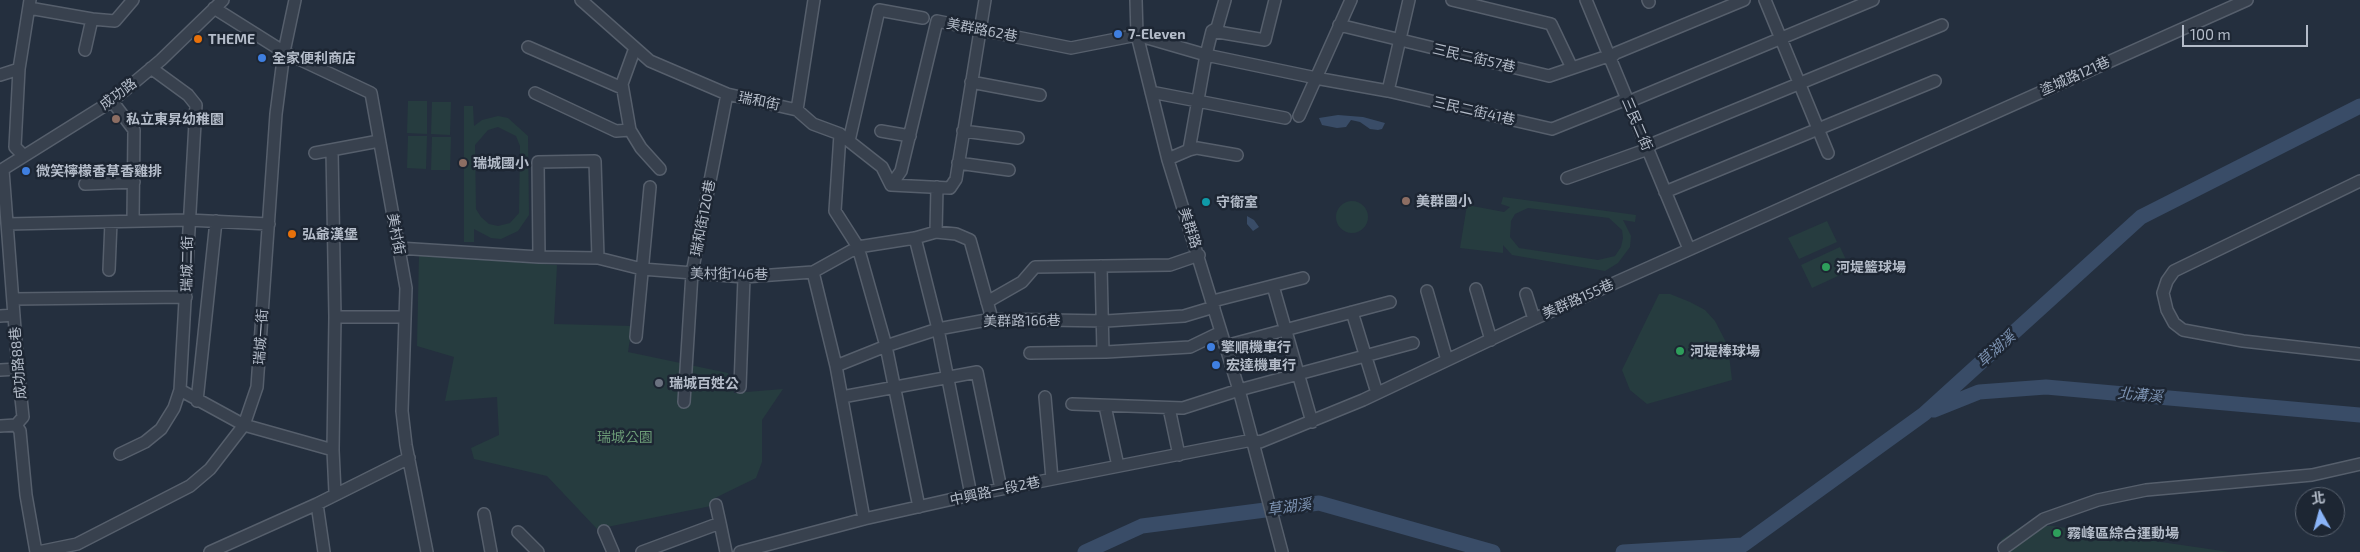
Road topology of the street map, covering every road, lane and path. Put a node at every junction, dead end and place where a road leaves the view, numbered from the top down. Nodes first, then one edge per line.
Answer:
1 (133, 0) edge
2 (223, 0) edge
3 (295, 0) edge
4 (582, 0) edge
5 (814, 0) edge
6 (985, 0) edge
7 (1136, 0) edge
8 (1224, 0) edge
9 (1275, 0) edge
10 (1351, 0) edge
11 (1409, 0) edge
12 (1452, 0) edge
13 (1586, 0) edge
14 (1744, 0) edge
15 (1765, 0) edge
16 (1873, 0) edge
17 (2247, 0) edge
18 (30, 4) edge
19 (214, 8) junction
20 (923, 18) dead end
21 (92, 19) junction
22 (115, 21) junction
23 (1339, 25) junction
24 (1942, 25) dead end
25 (980, 30) junction
26 (1212, 31) junction
27 (120, 32) dead end
28 (1137, 35) junction
29 (1781, 38) junction
30 (1399, 41) junction
31 (528, 47) dead end
32 (635, 48) junction
33 (85, 50) dead end
34 (284, 52) junction
35 (1206, 55) junction
36 (1609, 58) junction
37 (151, 68) junction
38 (1572, 68) junction
39 (18, 69) junction
40 (0, 75) edge
41 (1316, 78) junction
42 (1935, 81) dead end
43 (971, 82) junction
44 (1799, 84) junction
45 (622, 88) junction
46 (1388, 91) junction
47 (1151, 92) junction
48 (535, 93) dead end
49 (728, 94) junction
50 (1040, 95) dead end
51 (112, 101) junction
52 (1197, 101) junction
53 (1628, 101) junction
54 (797, 110) junction
55 (1299, 116) dead end
56 (1285, 118) dead end
57 (1817, 129) junction
58 (630, 130) junction
59 (881, 131) dead end
60 (963, 131) junction
61 (910, 136) junction
62 (845, 138) junction
63 (1018, 138) dead end
64 (379, 141) junction
65 (1648, 149) junction
66 (332, 150) junction
67 (1190, 150) junction
68 (315, 153) dead end
69 (1828, 153) dead end
70 (1904, 153) joint
71 (1237, 155) dead end
72 (24, 156) junction
73 (1168, 160) junction
74 (958, 163) junction
75 (660, 169) dead end
76 (1, 170) edge
77 (1009, 170) dead end
78 (1567, 178) dead end
79 (2360, 181) edge
80 (134, 182) junction
81 (85, 184) dead end
82 (891, 185) junction
83 (650, 187) dead end
84 (937, 188) junction
85 (1665, 192) junction
86 (133, 220) junction
87 (188, 220) junction
88 (111, 222) junction
89 (216, 222) junction
90 (7, 224) junction
91 (269, 224) junction
92 (936, 232) junction
93 (914, 238) junction
94 (858, 247) junction
95 (398, 248) junction
96 (1689, 249) junction
97 (1199, 255) junction
98 (539, 258) junction
99 (598, 258) junction
100 (1101, 266) junction
101 (642, 269) junction
102 (109, 270) dead end
103 (813, 272) junction
104 (692, 274) junction
105 (744, 277) junction
106 (1303, 278) dead end
107 (1273, 286) junction
108 (1476, 289) dead end
109 (1427, 291) dead end
110 (1526, 294) dead end
111 (186, 297) junction
112 (13, 299) junction
113 (987, 302) junction
114 (1390, 302) dead end
115 (1214, 304) junction
116 (1352, 312) junction
117 (14, 315) junction
118 (0, 316) edge
119 (405, 317) junction
120 (335, 318) junction
121 (1534, 318) junction
122 (992, 320) junction
123 (1102, 321) junction
124 (938, 329) junction
125 (1286, 330) junction
126 (1222, 332) junction
127 (636, 337) dead end
128 (1491, 340) junction
129 (1413, 343) dead end
130 (886, 346) junction
131 (1225, 346) junction
132 (1103, 352) junction
133 (1030, 353) dead end
134 (2360, 354) edge
135 (1365, 356) junction
136 (1448, 360) junction
137 (836, 366) junction
138 (18, 369) junction
139 (0, 370) edge
140 (1298, 374) junction
141 (948, 378) junction
142 (894, 386) junction
143 (740, 387) dead end
144 (180, 390) junction
145 (1240, 390) junction
146 (1377, 393) junction
147 (842, 396) junction
148 (1045, 397) dead end
149 (197, 401) junction
150 (684, 402) dead end
151 (1072, 404) dead end
152 (1105, 406) junction
153 (1169, 408) junction
154 (1312, 422) junction
155 (16, 425) junction
156 (244, 425) junction
157 (0, 426) edge
158 (1252, 440) junction
159 (333, 450) junction
160 (120, 454) dead end
161 (1179, 455) junction
162 (409, 458) junction
163 (2360, 464) edge
164 (1118, 466) junction
165 (1052, 480) junction
166 (1001, 489) junction
167 (336, 493) junction
168 (971, 495) junction
169 (317, 504) junction
170 (716, 505) dead end
171 (919, 507) junction
172 (484, 514) dead end
173 (864, 519) junction
174 (720, 523) junction
175 (604, 531) dead end
176 (518, 532) dead end
177 (2004, 548) dead end
178 (37, 552) edge
179 (210, 552) edge
180 (324, 552) edge
181 (427, 552) edge
182 (491, 552) edge
183 (538, 552) edge
184 (613, 552) edge
185 (642, 552) edge
186 (726, 552) edge
187 (740, 552) edge
188 (1282, 552) edge

1 - 22 street
2 - 19 street, 成功路
3 - 34 street, 瑞城一街
4 - 32 street, 瑞和街
5 - 54 street
6 - 25 street
7 - 28 street, 美群路
8 - 26 street
9 - 26 street
10 - 23 street
11 - 30 street
12 - 38 street
13 - 36 street, 三民二街
14 - 36 street, 三民二街57巷
15 - 29 street
16 - 29 street, 三民二街41巷
17 - 70 street, 塗城路121巷
18 - 21 street
18 - 39 street
19 - 34 street, 美村街
19 - 37 street, 成功路
20 - 62 street
21 - 22 street
21 - 33 street
22 - 27 street
23 - 30 street, 三民二街57巷
23 - 41 street
24 - 44 street
25 - 28 street, 美群路62巷
25 - 43 street
25 - 61 street, 美群路62巷
26 - 35 street
28 - 35 street, 三民二街41巷
28 - 47 street, 美群路
29 - 44 street
29 - 53 street, 三民二街41巷
30 - 38 street, 三民二街57巷
30 - 46 street
31 - 45 street
32 - 45 street
32 - 49 street, 瑞和街
34 - 64 street, 美村街
34 - 91 street, 瑞城一街
35 - 41 street, 三民二街41巷
35 - 52 street
36 - 38 street, 三民二街57巷
36 - 53 street, 三民二街
37 - 51 street, 成功路
37 - 87 street, 瑞城二街
39 - 40 street
39 - 72 street
41 - 46 street, 三民二街41巷
41 - 55 street
42 - 57 street
43 - 50 street
43 - 60 street
44 - 57 street
44 - 65 street
45 - 58 street
46 - 53 street, 三民二街41巷
47 - 52 street
47 - 73 street, 美群路
48 - 58 street
49 - 54 street, 瑞和街
49 - 104 street, 瑞和街120巷
51 - 72 street, 成功路
51 - 80 street
52 - 56 street
52 - 67 street
53 - 65 street, 三民二街
54 - 62 street, 瑞和街
57 - 69 street
57 - 85 street
58 - 75 street
59 - 61 street
60 - 63 street
60 - 74 street
61 - 82 street, 美群路62巷
62 - 82 street, 瑞和街
62 - 94 street
64 - 66 street
64 - 95 street, 美村街
65 - 78 street
65 - 85 street, 三民二街
66 - 68 street
66 - 120 street
67 - 71 street
67 - 73 street
70 - 96 street, 美群路155巷
72 - 76 street, 成功路
73 - 97 street, 美群路
74 - 77 street
74 - 84 street
76 - 90 street, 成功路88巷
79 - 134 street
80 - 81 street
80 - 86 street
82 - 84 street
83 - 101 street
84 - 92 street
85 - 96 street, 三民二街
86 - 87 street
86 - 88 street
87 - 89 street
87 - 111 street, 瑞城二街
88 - 90 street
88 - 102 street
89 - 91 street
89 - 149 street
90 - 112 street, 成功路88巷
91 - 156 street, 瑞城一街
92 - 93 street, 美村街146巷
92 - 113 street, 美村街146巷
93 - 94 street, 美村街146巷
93 - 124 street
94 - 103 street, 美村街146巷
94 - 130 street
95 - 98 street, 美村街146巷
95 - 119 street, 美村街
96 - 121 street, 美群路155巷
97 - 100 street
97 - 115 street, 美群路
98 - 99 street, 美村街146巷
98 - 99 street
99 - 101 street, 美村街146巷
100 - 113 street
100 - 123 street
101 - 104 street, 美村街146巷
101 - 127 street
103 - 105 street, 美村街146巷
103 - 137 street
104 - 105 street, 美村街146巷
104 - 150 street, 瑞和街120巷
105 - 143 street
106 - 107 street, 美群路166巷
107 - 115 street, 美群路166巷
107 - 125 street
108 - 128 street
109 - 136 street
110 - 121 street
111 - 112 street
111 - 144 street, 瑞城二街
112 - 117 street, 成功路88巷
113 - 122 street, 美村街146巷
114 - 116 street
115 - 123 street, 美群路166巷
115 - 126 street, 美群路
116 - 125 street
116 - 135 street
117 - 118 street
117 - 138 street, 成功路88巷
119 - 120 street
119 - 162 street, 美村街
120 - 159 street
121 - 128 street, 美群路155巷
122 - 123 street, 美群路166巷
122 - 124 street, 美群路166巷
123 - 132 street
124 - 130 street, 美群路166巷
124 - 141 street
125 - 131 street
125 - 140 street
126 - 131 street, 美群路
126 - 132 street
128 - 136 street, 美群路155巷
129 - 135 street
130 - 137 street, 美群路166巷
130 - 142 street
131 - 145 street, 美群路
132 - 133 street
135 - 140 street
135 - 146 street
136 - 146 street, 美群路155巷
137 - 147 street
138 - 139 street
138 - 155 street, 成功路88巷
140 - 145 street
140 - 154 street
141 - 142 street
141 - 166 street
141 - 168 street
142 - 147 street
142 - 171 street
144 - 149 street
144 - 160 street, 瑞城二街
145 - 153 street
145 - 158 street, 美群路
146 - 154 street, 美群路155巷
147 - 173 street
148 - 165 street
149 - 156 street
151 - 152 street
152 - 153 street
152 - 164 street
153 - 161 street
154 - 158 street, 美群路155巷
155 - 157 street
155 - 178 street, 成功路88巷
156 - 159 street
156 - 178 street, 瑞城一街
158 - 161 street, 中興路一段2巷
158 - 188 street, 美群路
159 - 167 street
161 - 164 street, 中興路一段2巷
162 - 167 street
162 - 181 street, 美村街
163 - 177 street
164 - 165 street, 中興路一段2巷
165 - 166 street, 中興路一段2巷
166 - 168 street, 中興路一段2巷
167 - 169 street
168 - 171 street, 中興路一段2巷
169 - 179 street
169 - 180 street
170 - 174 street
171 - 173 street, 中興路一段2巷
172 - 182 street
173 - 187 street, 中興路一段2巷
174 - 185 street
174 - 186 street
175 - 184 street
176 - 183 street

